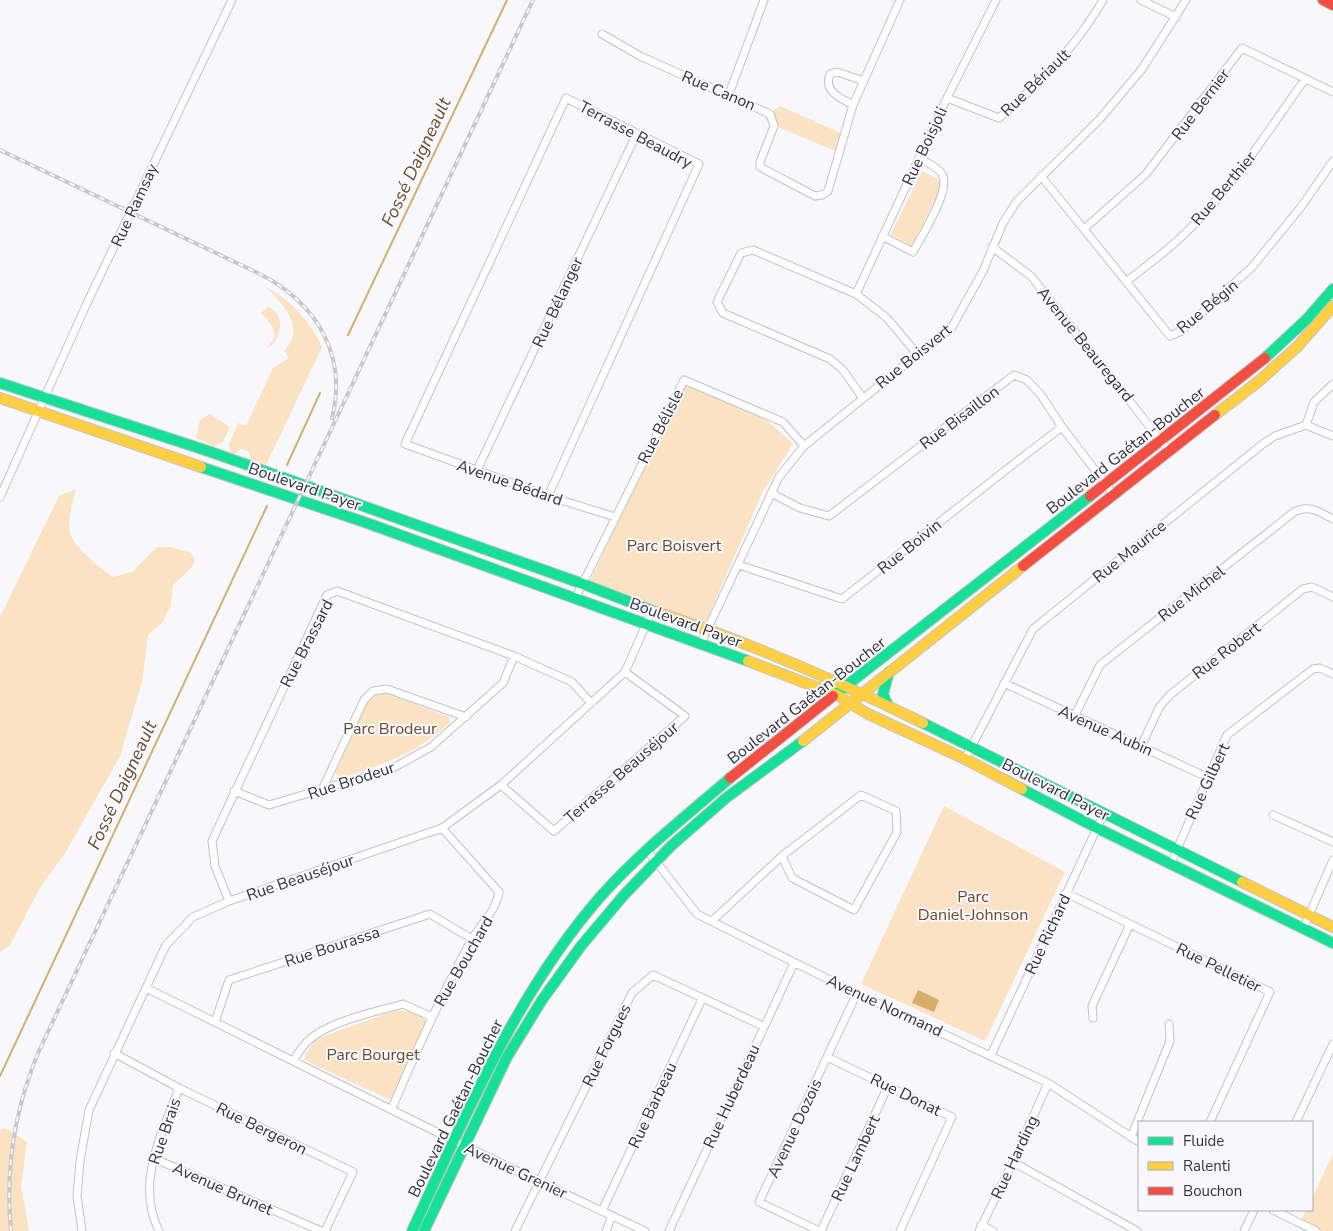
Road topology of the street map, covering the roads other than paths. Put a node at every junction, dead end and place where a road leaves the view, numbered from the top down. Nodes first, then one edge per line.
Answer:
1 (232, 0) edge
2 (764, 0) edge
3 (900, 0) edge
4 (996, 0) edge
5 (1103, 0) edge
6 (1141, 0) edge
7 (1186, 0) edge
8 (1323, 0) edge
9 (1333, 5) edge
10 (1176, 17) junction
11 (602, 34) dead end
12 (1306, 80) junction
13 (864, 81) junction
14 (1333, 92) edge
15 (729, 94) junction
16 (947, 98) junction
17 (853, 105) junction
18 (637, 133) junction
19 (920, 158) junction
20 (1333, 161) edge
21 (1041, 176) junction
22 (1084, 229) junction
23 (882, 236) junction
24 (992, 247) junction
25 (1126, 282) junction
26 (1333, 289) edge
27 (856, 294) junction
28 (1333, 306) edge
29 (918, 355) junction
30 (0, 383) edge
31 (1333, 384) edge
32 (862, 397) junction
33 (0, 398) edge
34 (44, 400) junction
35 (39, 412) junction
36 (1306, 425) junction
37 (1062, 427) junction
38 (1333, 436) edge
39 (1161, 440) junction
40 (404, 444) joint
41 (804, 446) junction
42 (1169, 451) junction
43 (477, 470) junction
44 (1106, 484) junction
45 (771, 493) junction
46 (1114, 495) junction
47 (548, 496) junction
48 (0, 497) edge
49 (372, 510) junction
50 (616, 517) junction
51 (1333, 519) edge
52 (367, 522) junction
53 (739, 566) junction
54 (583, 584) junction
55 (965, 594) junction
56 (576, 597) junction
57 (1333, 598) edge
58 (973, 604) junction
59 (652, 611) junction
60 (646, 624) junction
61 (708, 629) junction
62 (701, 643) junction
63 (514, 656) junction
64 (777, 656) junction
65 (772, 670) junction
66 (890, 671) junction
67 (625, 672) junction
68 (1333, 674) edge
69 (1004, 683) junction
70 (848, 686) junction
71 (864, 694) junction
72 (837, 695) junction
73 (591, 703) junction
74 (851, 703) junction
75 (888, 706) junction
76 (1074, 716) junction
77 (466, 717) junction
78 (1141, 746) junction
79 (972, 748) junction
80 (965, 759) junction
81 (1209, 778) junction
82 (502, 785) junction
83 (322, 790) junction
84 (234, 791) junction
85 (1104, 813) junction
86 (1273, 815) dead end
87 (442, 828) junction
88 (1097, 828) junction
89 (1333, 842) edge
90 (1176, 848) junction
91 (648, 850) junction
92 (782, 856) junction
93 (1333, 860) edge
94 (656, 862) junction
95 (1171, 863) junction
96 (1066, 893) junction
97 (229, 901) junction
98 (1308, 914) junction
99 (712, 921) junction
100 (1130, 924) junction
101 (1333, 926) edge
102 (1303, 929) junction
103 (472, 940) junction
104 (1333, 943) edge
105 (794, 963) junction
106 (146, 988) junction
107 (857, 993) junction
108 (702, 999) junction
109 (432, 1016) junction
110 (1093, 1018) dead end
111 (215, 1022) junction
112 (1169, 1024) dead end
113 (763, 1026) junction
114 (1333, 1044) edge
115 (114, 1054) junction
116 (991, 1055) junction
117 (827, 1058) junction
118 (294, 1060) junction
119 (1048, 1083) junction
120 (888, 1086) junction
121 (178, 1088) junction
122 (392, 1108) junction
123 (1210, 1121) edge
124 (1296, 1121) edge
125 (1131, 1137) junction
126 (455, 1140) junction
127 (1138, 1141) edge
128 (465, 1147) junction
129 (153, 1158) junction
130 (1013, 1162) junction
131 (540, 1182) junction
132 (602, 1211) junction
133 (1254, 1211) edge
134 (1274, 1211) edge
135 (612, 1216) junction
136 (980, 1228) edge
137 (82, 1231) edge
138 (160, 1231) edge
139 (321, 1231) edge
140 (325, 1231) edge
141 (412, 1231) edge
142 (424, 1231) edge
143 (515, 1231) edge
144 (606, 1231) edge
145 (645, 1231) edge
146 (669, 1231) edge
147 (820, 1231) edge
148 (900, 1231) edge
149 (993, 1231) edge
150 (1137, 1231) edge
151 (1244, 1231) edge
152 (1316, 1231) edge

1 - 34 street, Rue Ramsay
2 - 15 street
3 - 13 street, Rue Canon
4 - 16 street, Rue Boisjoli
5 - 16 street, Rue Bériault
6 - 10 street
7 - 10 street, Rue Boisvert
8 - 9 street
10 - 21 street, Rue Boisvert
11 - 15 street, Rue Canon
12 - 14 street, Rue Bernier
12 - 22 street, Rue Bernier
12 - 25 street, Rue Berthier
13 - 17 street, Rue Canon
13 - 17 street
15 - 17 street, Rue Canon
16 - 19 street, Rue Boisjoli
18 - 40 street, Terrasse Beaudry
18 - 43 street, Rue Bélanger
18 - 47 street, Terrasse Beaudry
19 - 23 street, Rue Boisjoli
19 - 23 street
20 - 25 street, Rue Bégin
21 - 22 street, Rue Bégin
21 - 24 street, Rue Boisvert
22 - 25 street, Rue Bégin
23 - 27 street, Rue Boisjoli
24 - 29 street, Rue Boisvert
24 - 39 street, Avenue Beauregard
26 - 39 street, Boulevard Gaétan-Boucher
27 - 29 street
27 - 32 street
28 - 42 street, Boulevard Gaétan-Boucher
29 - 32 street, Rue Boisvert
30 - 34 street, Boulevard Payer
31 - 36 street
32 - 41 street, Rue Boisvert
33 - 35 street, Boulevard Payer
34 - 35 street, Rue Ramsay
34 - 49 street, Boulevard Payer
35 - 48 street, Rue Ramsay
35 - 52 street, Boulevard Payer
36 - 38 street
36 - 69 street, Rue Maurice
37 - 44 street, Rue Bisaillon
37 - 45 street, Rue Bisaillon
37 - 53 street, Rue Boivin
39 - 42 street, Avenue Beauregard
39 - 44 street, Boulevard Gaétan-Boucher
40 - 43 street, Avenue Bédard
41 - 45 street, Rue Boisvert
41 - 50 street, Rue Bélisle
42 - 46 street, Boulevard Gaétan-Boucher
43 - 47 street, Avenue Bédard
44 - 46 street, Rue Bisaillon
44 - 55 street, Boulevard Gaétan-Boucher
45 - 53 street, Rue Boisvert
46 - 58 street, Boulevard Gaétan-Boucher
47 - 50 street, Avenue Bédard
49 - 52 street
49 - 54 street, Boulevard Payer
50 - 54 street, Rue Bélisle
51 - 76 street, Rue Michel
52 - 56 street, Boulevard Payer
53 - 61 street, Rue Boisvert
54 - 56 street, Rue Bélisle
54 - 59 street, Boulevard Payer
55 - 58 street
55 - 70 street, Boulevard Gaétan-Boucher
56 - 60 street, Boulevard Payer
57 - 78 street, Rue Robert
58 - 66 street, Boulevard Gaétan-Boucher
59 - 60 street, Rue Beauséjour
59 - 61 street, Boulevard Payer
60 - 62 street, Boulevard Payer
60 - 67 street, Rue Beauséjour
61 - 62 street, Rue Boisvert
61 - 64 street, Boulevard Payer
62 - 65 street, Boulevard Payer
63 - 73 street, Rue Brassard
63 - 77 street, Rue Brodeur
63 - 84 street, Rue Brassard
64 - 65 street
64 - 70 street, Boulevard Payer
65 - 72 street, Boulevard Payer
66 - 71 street, Boulevard Gaétan-Boucher
66 - 75 street
67 - 73 street, Rue Beauséjour
67 - 82 street, Terrasse Beauséjour
68 - 81 street, Rue Gilbert
69 - 76 street, Avenue Aubin
69 - 79 street, Rue Maurice
70 - 71 street, Boulevard Payer
70 - 72 street, Boulevard Gaétan-Boucher
71 - 74 street, Boulevard Gaétan-Boucher
71 - 75 street, Boulevard Payer
72 - 74 street, Boulevard Payer
72 - 91 street, Boulevard Gaétan-Boucher
73 - 82 street, Rue Beauséjour
74 - 80 street, Boulevard Payer
74 - 94 street, Boulevard Gaétan-Boucher
75 - 79 street, Boulevard Payer
76 - 78 street, Avenue Aubin
77 - 83 street, Rue Brodeur
77 - 83 street
78 - 81 street, Avenue Aubin
79 - 80 street, Rue Maurice
79 - 85 street, Boulevard Payer
80 - 88 street, Boulevard Payer
81 - 90 street, Rue Gilbert
82 - 87 street, Rue Beauséjour
83 - 84 street, Rue Brodeur
84 - 97 street, Rue Brassard
85 - 88 street, Rue Richard
85 - 90 street, Boulevard Payer
86 - 89 street
87 - 97 street, Rue Beauséjour
87 - 103 street, Rue Bouchard
88 - 95 street, Boulevard Payer
88 - 96 street, Rue Richard
90 - 95 street, Rue Gilbert
90 - 98 street, Boulevard Payer
91 - 94 street, Avenue Normand
91 - 126 street, Boulevard Gaétan-Boucher
92 - 92 street
92 - 99 street
93 - 98 street
94 - 99 street, Avenue Normand
94 - 128 street, Boulevard Gaétan-Boucher
95 - 102 street, Boulevard Payer
96 - 100 street, Rue Pelletier
96 - 116 street, Rue Richard
97 - 106 street, Rue Beauséjour
98 - 101 street, Boulevard Payer
98 - 102 street
99 - 105 street, Avenue Normand
100 - 110 street
100 - 123 street, Rue Pelletier
102 - 104 street, Boulevard Payer
103 - 109 street, Rue Bouchard
103 - 111 street, Rue Bourassa
105 - 107 street, Avenue Normand
105 - 113 street, Rue Huberdeau
106 - 111 street, Avenue Grenier
106 - 115 street, Rue Beauséjour
107 - 116 street, Avenue Normand
107 - 117 street, Avenue Dozois
108 - 113 street, Rue Forgues
108 - 131 street, Rue Forgues
108 - 132 street, Rue Barbeau
109 - 118 street
109 - 122 street, Rue Bouchard
111 - 118 street, Avenue Grenier
112 - 125 street
113 - 146 street, Rue Huberdeau
114 - 124 street
115 - 121 street, Rue Bergeron
115 - 137 street, Rue Beauséjour
116 - 119 street, Avenue Normand
117 - 120 street, Rue Donat
117 - 147 street, Avenue Dozois
118 - 122 street, Avenue Grenier
119 - 125 street, Avenue Normand
119 - 130 street, Rue Harding
120 - 147 street, Rue Lambert
120 - 148 street, Rue Donat
121 - 129 street, Rue Brais
121 - 140 street, Rue Bergeron
122 - 126 street, Avenue Grenier
125 - 127 street, Avenue Normand
126 - 128 street, Avenue Grenier
126 - 141 street, Boulevard Gaétan-Boucher
128 - 131 street, Avenue Grenier
128 - 142 street, Boulevard Gaétan-Boucher
129 - 138 street, Rue Brais
129 - 139 street, Avenue Brunet
130 - 136 street, Rue Harding
130 - 150 street
131 - 132 street, Avenue Grenier
131 - 143 street, Rue Forgues
132 - 135 street, Avenue Grenier
133 - 151 street
134 - 152 street
135 - 144 street
135 - 145 street, Avenue Grenier
136 - 149 street

